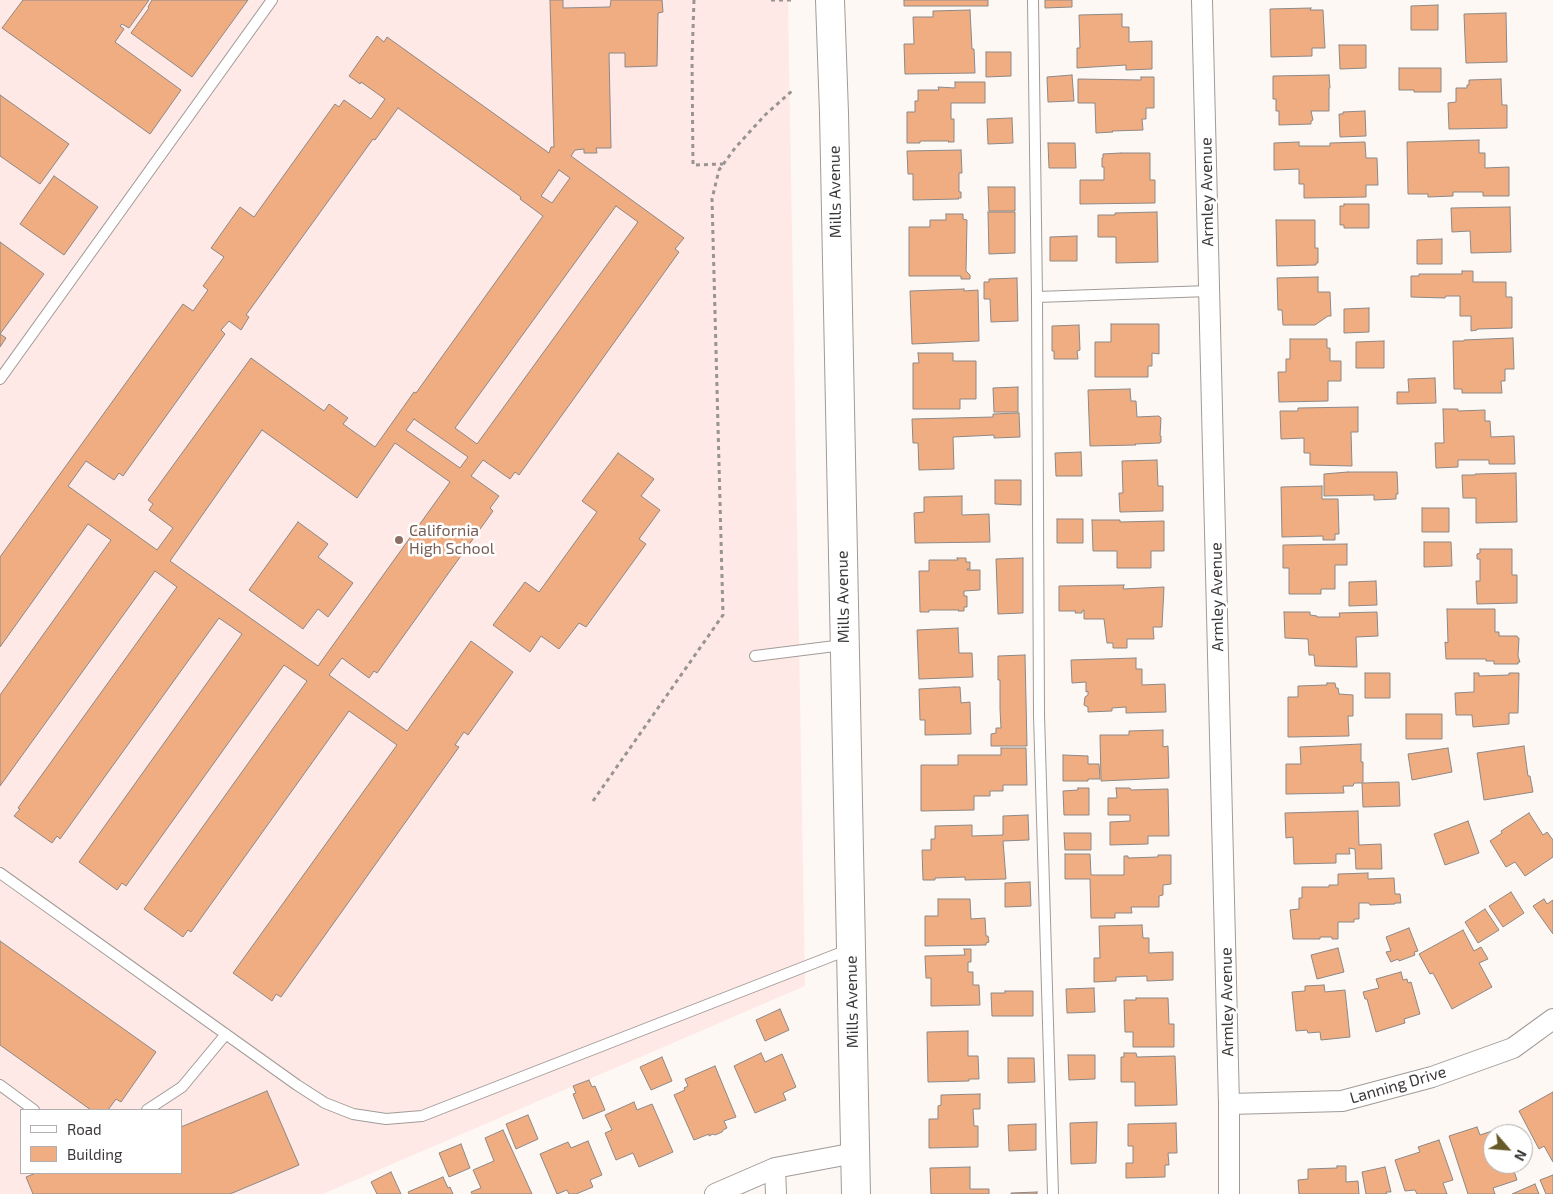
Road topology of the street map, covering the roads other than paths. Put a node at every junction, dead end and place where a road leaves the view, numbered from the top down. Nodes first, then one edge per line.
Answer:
1 (272, 0) edge
2 (830, 0) edge
3 (1033, 0) edge
4 (1202, 0) edge
5 (1209, 291) junction
6 (1037, 297) junction
7 (0, 380) edge
8 (844, 645) junction
9 (755, 656) dead end
10 (0, 873) edge
11 (851, 949) junction
12 (1553, 1019) edge
13 (226, 1034) junction
14 (0, 1085) edge
15 (1229, 1104) junction
16 (33, 1109) edge
17 (149, 1109) edge
18 (855, 1153) junction
19 (775, 1168) junction
20 (715, 1194) edge
21 (776, 1194) edge
22 (856, 1194) edge
23 (1053, 1194) edge
24 (1229, 1194) edge

1 - 7 lane
2 - 8 main road, Mills Avenue
3 - 6 lane
4 - 5 street, Armley Avenue
5 - 6 lane
5 - 15 street, Armley Avenue
6 - 23 lane
8 - 9 lane
8 - 11 main road, Mills Avenue
10 - 13 lane
11 - 13 lane
11 - 18 main road, Mills Avenue
12 - 15 street, Lanning Drive
13 - 17 lane
14 - 16 lane
15 - 24 street, Armley Avenue
18 - 19 street
18 - 22 main road, Mills Avenue
19 - 20 street
19 - 21 street

